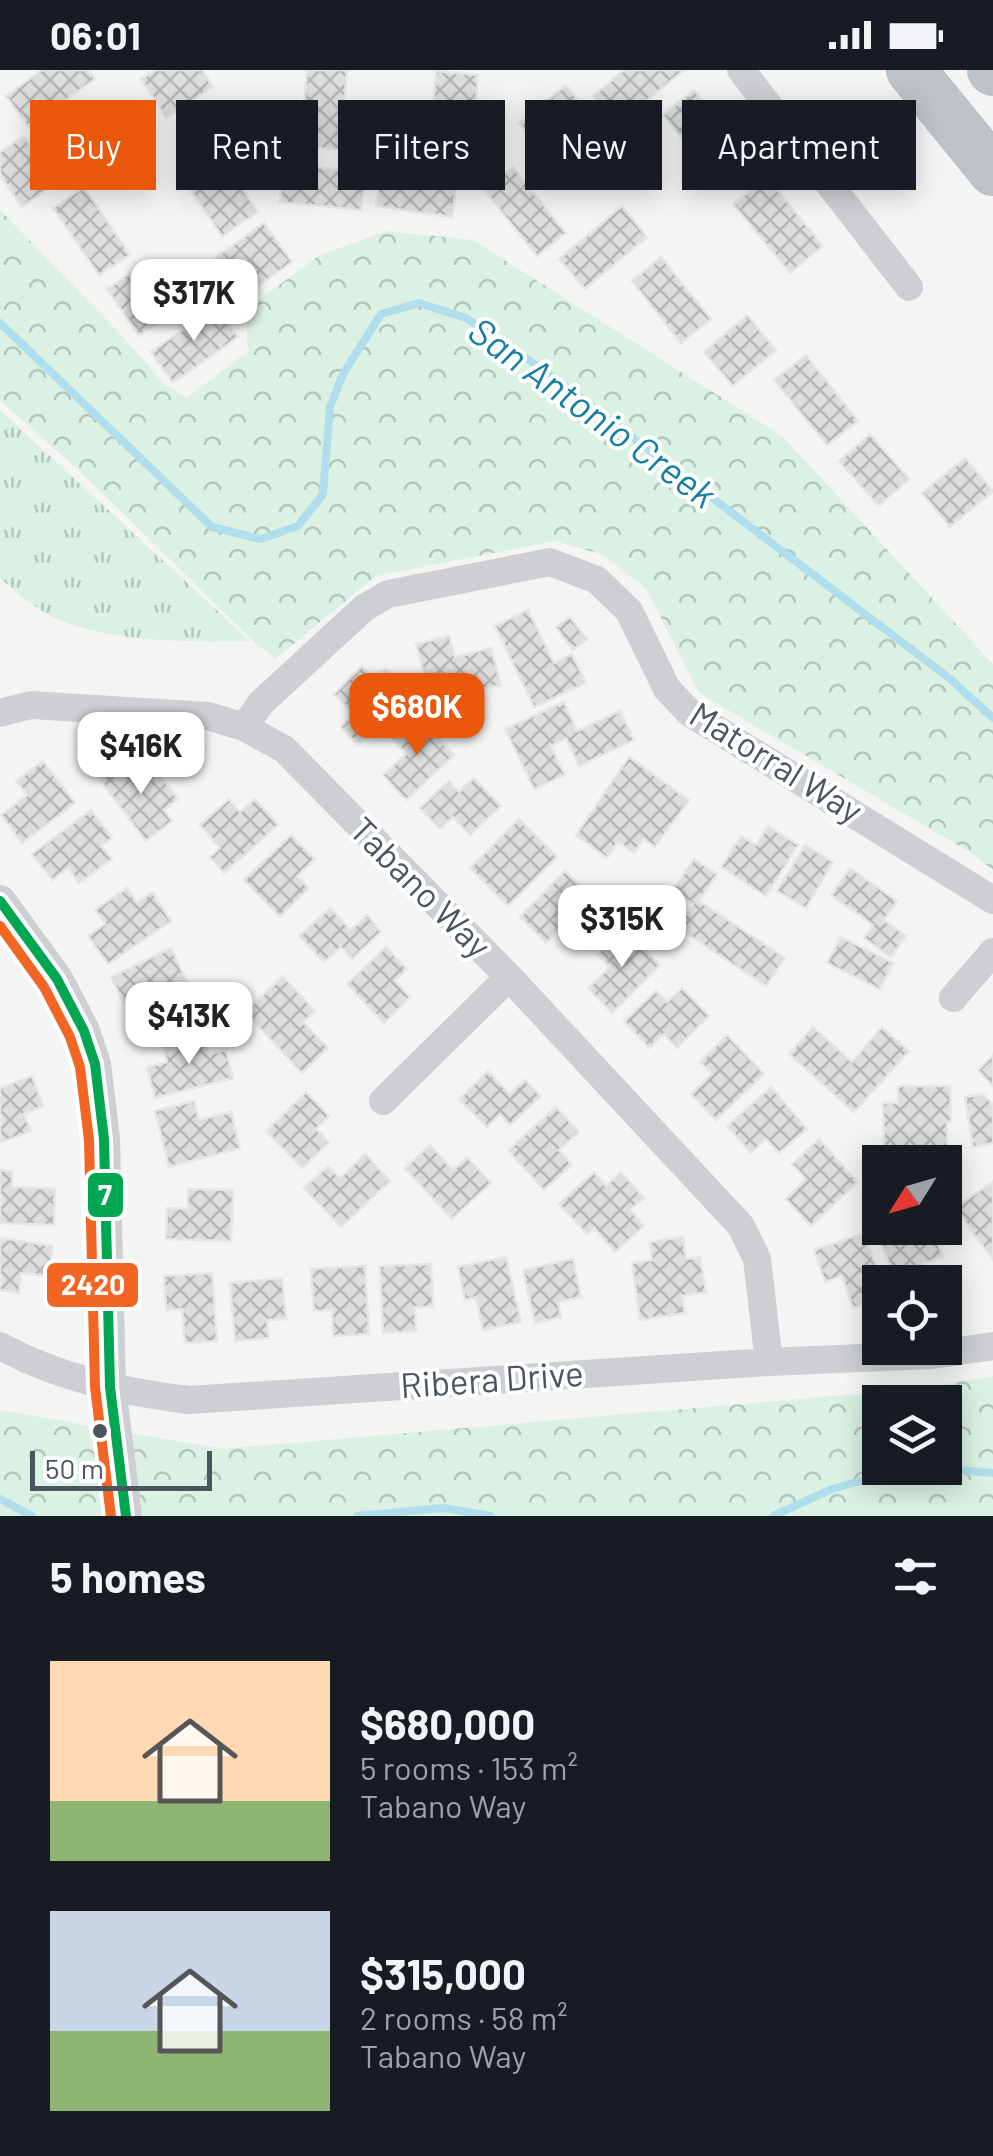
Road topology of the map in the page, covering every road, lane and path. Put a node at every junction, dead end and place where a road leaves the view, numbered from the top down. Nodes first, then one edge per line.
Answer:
1 (741, 70) edge
2 (911, 70) edge
3 (993, 171) edge
4 (909, 287) dead end
5 (0, 713) edge
6 (244, 727) junction
7 (993, 900) edge
8 (0, 901) edge
9 (993, 952) edge
10 (508, 977) junction
11 (953, 998) dead end
12 (383, 1101) dead end
13 (0, 1346) edge
14 (993, 1346) edge
15 (769, 1362) junction
16 (110, 1387) junction
17 (126, 1516) edge

1 - 4 street
2 - 3 highway
5 - 6 street, Tabano Way
6 - 7 street, Matorral Way
6 - 10 street, Tabano Way
8 - 16 street
9 - 11 street
10 - 12 street
10 - 15 street, Tabano Way
13 - 16 street, Ribera Drive
14 - 15 street, Ribera Drive
15 - 16 street, Ribera Drive
16 - 17 street

